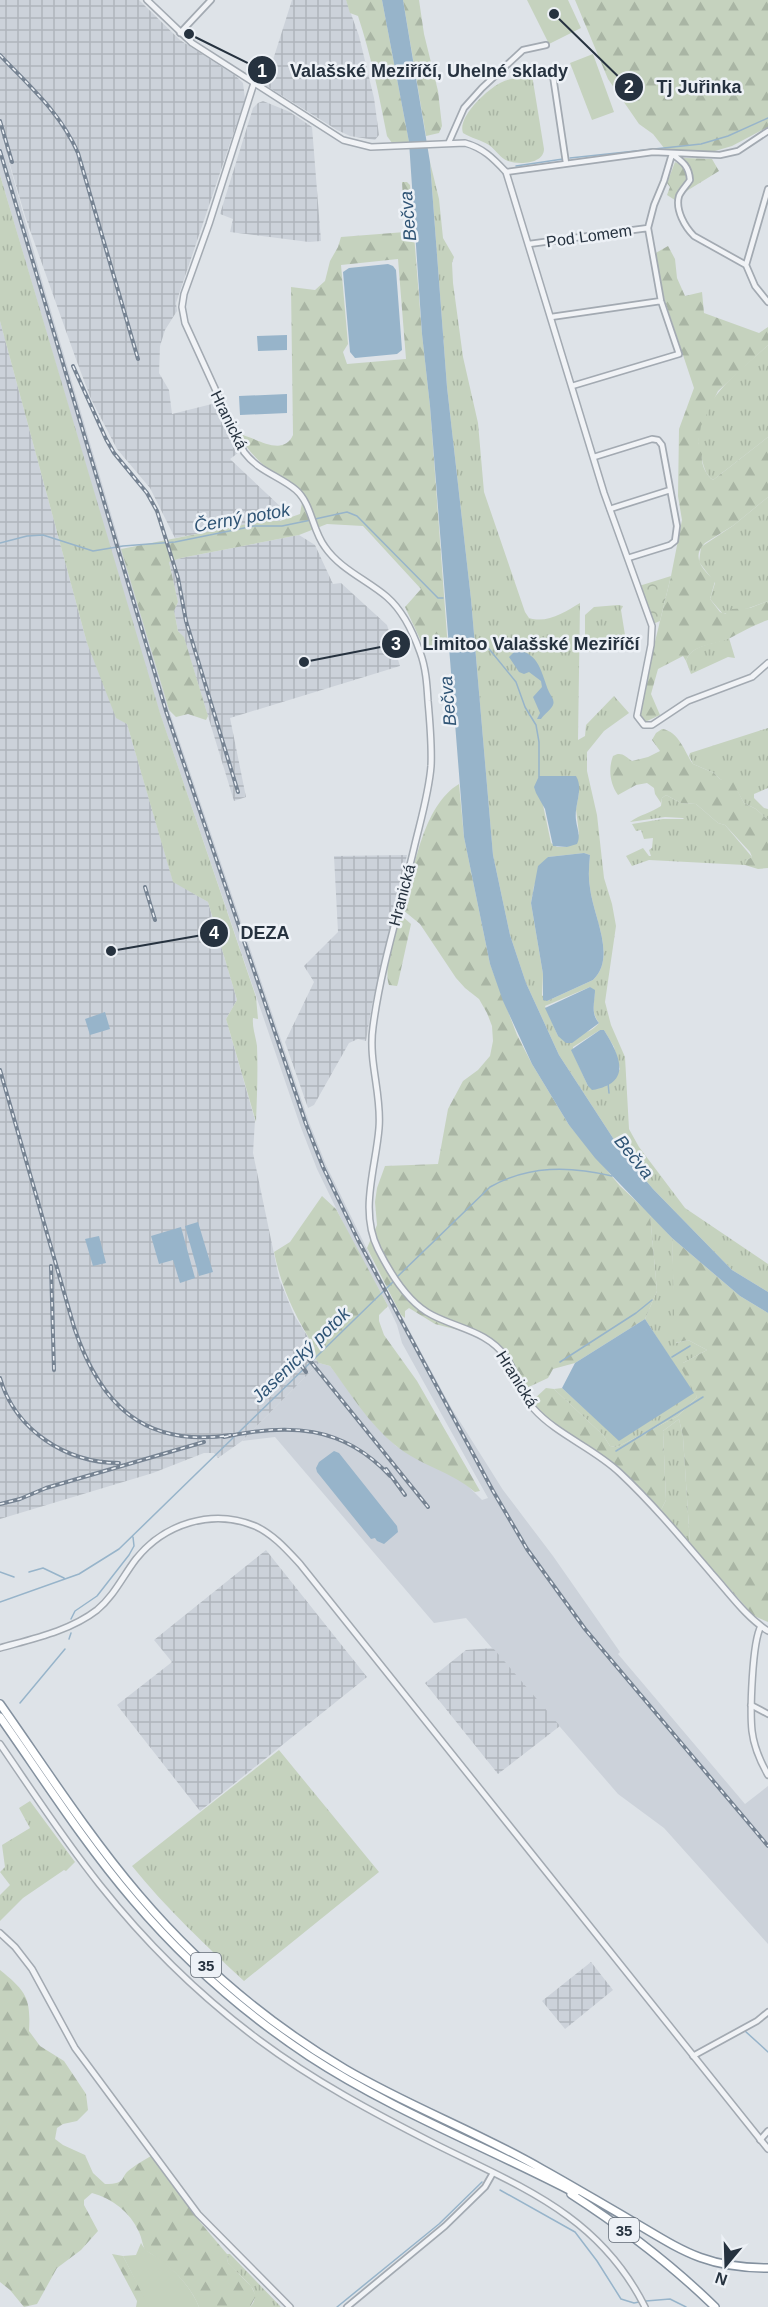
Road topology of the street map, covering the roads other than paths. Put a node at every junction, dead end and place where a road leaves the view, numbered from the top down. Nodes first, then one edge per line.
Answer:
1 (147, 0) edge
2 (211, 0) edge
3 (180, 33) junction
4 (546, 45) dead end
5 (553, 76) dead end
6 (254, 83) junction
7 (768, 131) edge
8 (449, 142) junction
9 (672, 154) junction
10 (567, 163) junction
11 (506, 172) junction
12 (768, 189) edge
13 (648, 228) junction
14 (529, 244) junction
15 (746, 265) junction
16 (661, 301) junction
17 (768, 302) edge
18 (551, 317) junction
19 (572, 387) junction
20 (594, 458) junction
21 (670, 490) junction
22 (610, 509) junction
23 (628, 558) junction
24 (768, 663) edge
25 (761, 1626) junction
26 (768, 1631) edge
27 (0, 1648) edge
28 (0, 1704) edge
29 (752, 1705) junction
30 (768, 1714) edge
31 (0, 1717) edge
32 (0, 1744) edge
33 (768, 1774) edge
34 (0, 1933) edge
35 (768, 2012) edge
36 (692, 2056) junction
37 (768, 2131) edge
38 (760, 2140) junction
39 (768, 2149) edge
40 (493, 2173) junction
41 (537, 2174) junction
42 (646, 2231) junction
43 (768, 2268) edge
44 (290, 2307) edge
45 (347, 2307) edge
46 (645, 2307) edge
47 (715, 2307) edge

1 - 3 street
2 - 3 street
3 - 6 street
4 - 8 street
5 - 10 street
6 - 8 street
6 - 25 street, Hranická
7 - 9 street
8 - 11 street
9 - 10 street
9 - 13 street, Pod Lomem
9 - 15 street
10 - 11 street
11 - 14 street
12 - 15 street
13 - 14 street, Pod Lomem
13 - 16 street, Pod Lomem
14 - 18 street
15 - 17 street
16 - 18 street
16 - 19 street, Pod Lomem
18 - 19 street
19 - 20 street
20 - 21 street
20 - 22 street
21 - 22 street
21 - 23 street
22 - 23 street
23 - 24 street
25 - 26 street, Hranická
25 - 29 street
27 - 36 street
28 - 42 highway, 35
29 - 30 street
29 - 33 street
31 - 41 highway, 35
32 - 40 street
34 - 44 street
35 - 36 street
36 - 38 street
37 - 38 street
38 - 39 street
40 - 45 street
40 - 46 street
41 - 42 highway, 35
41 - 47 highway, 35
42 - 43 highway, 35

